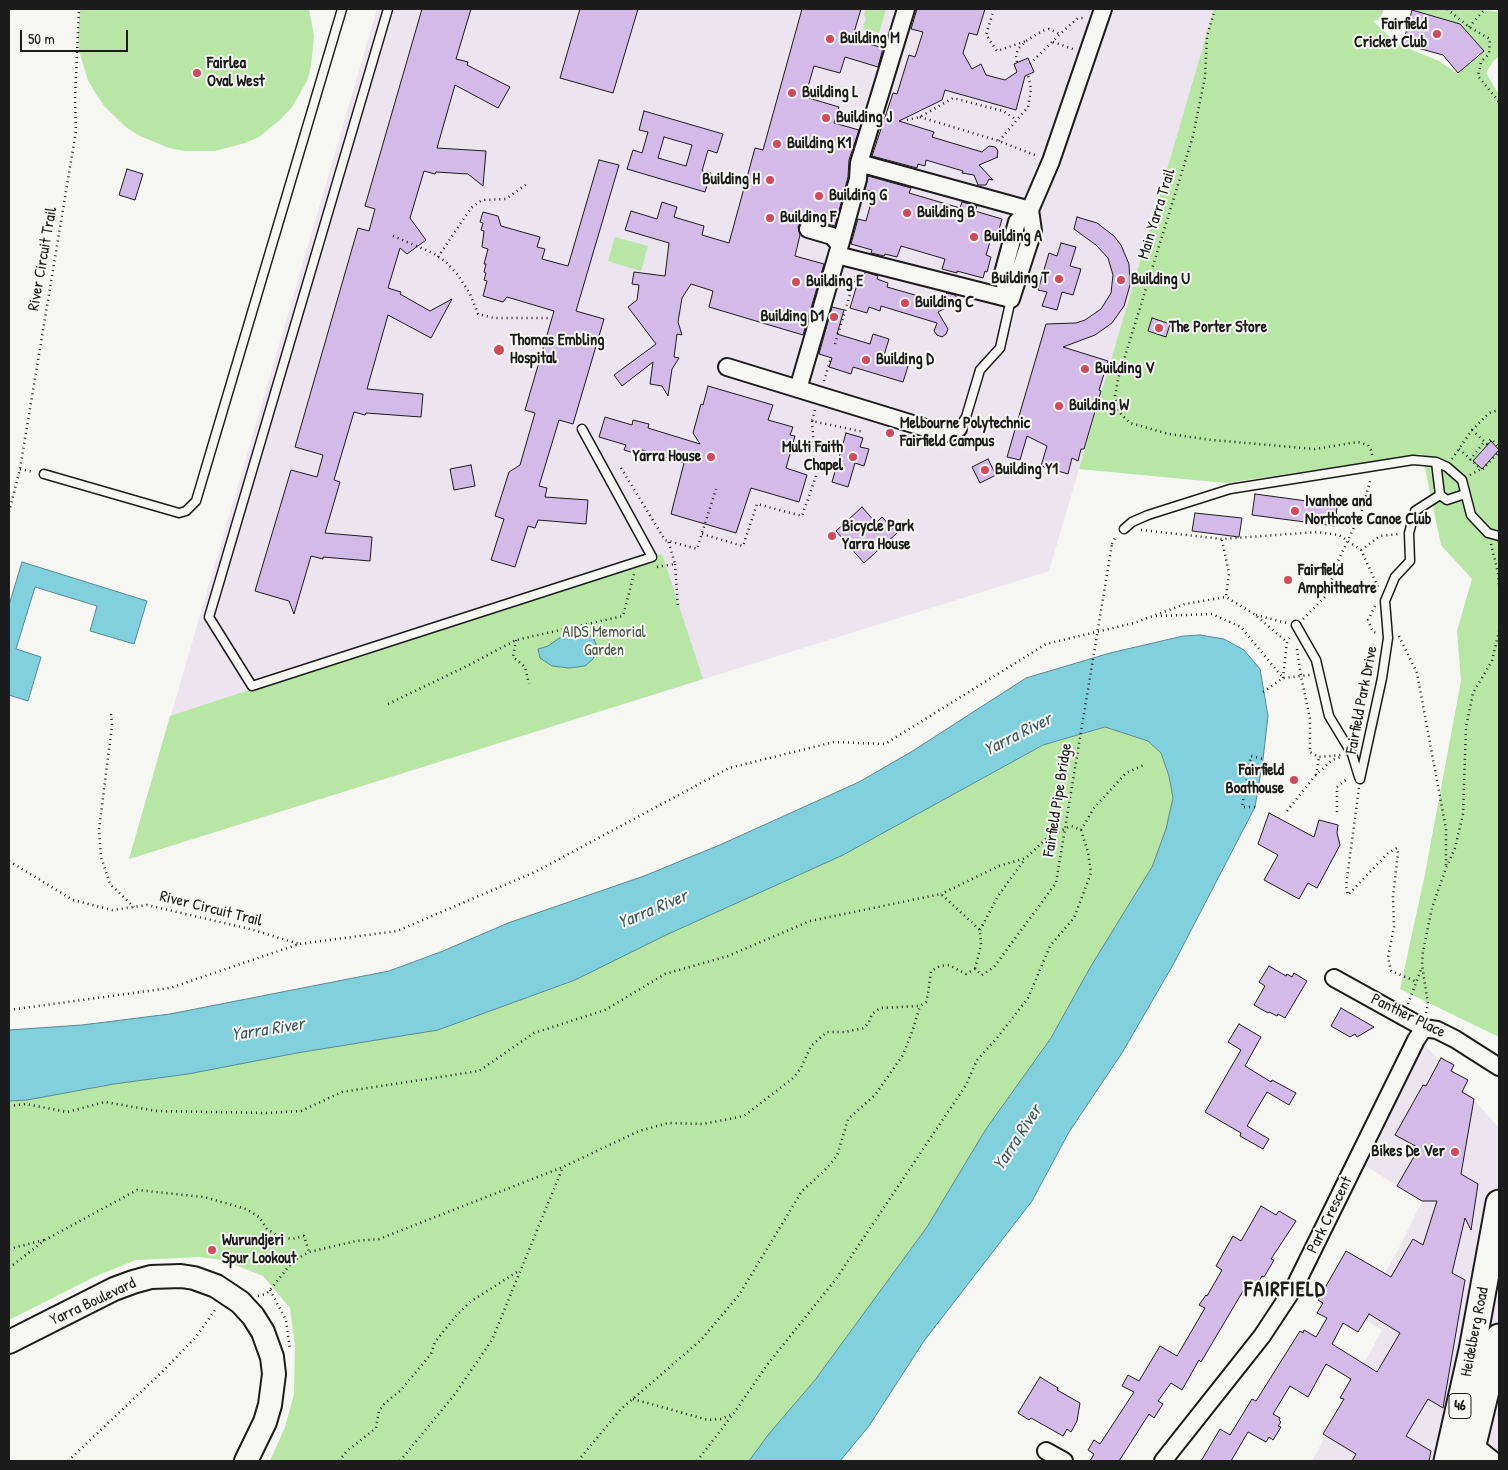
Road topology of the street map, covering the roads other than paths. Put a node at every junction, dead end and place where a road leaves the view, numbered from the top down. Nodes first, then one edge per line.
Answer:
1 (342, 9) edge
2 (388, 9) edge
3 (906, 9) edge
4 (1103, 9) edge
5 (859, 163) junction
6 (1030, 210) junction
7 (808, 229) dead end
8 (838, 250) junction
9 (1011, 298) junction
10 (728, 368) dead end
11 (798, 389) junction
12 (958, 428) joint
13 (582, 430) dead end
14 (1436, 462) junction
15 (44, 474) dead end
16 (1465, 494) junction
17 (1440, 495) junction
18 (1124, 529) road end
19 (1499, 536) edge
20 (1296, 626) road end
21 (1334, 978) dead end
22 (1424, 1028) junction
23 (1482, 1055) junction
24 (1499, 1056) edge
25 (1499, 1067) edge
26 (1499, 1203) edge
27 (1499, 1337) edge
28 (9, 1342) edge
29 (1046, 1451) dead end
30 (1471, 1453) edge
31 (246, 1461) edge
32 (1064, 1461) edge
33 (1163, 1461) edge
34 (1447, 1461) edge
35 (1494, 1461) edge

1 - 15 lane
2 - 13 lane
3 - 5 street
4 - 6 street
5 - 6 street
5 - 8 street
6 - 9 street
7 - 8 street
8 - 9 street
8 - 11 street
9 - 12 lane
10 - 11 street
11 - 12 street
14 - 16 lane
14 - 17 lane
14 - 18 lane
16 - 17 lane
16 - 19 lane
17 - 20 lane, Fairfield Park Drive
21 - 22 street, Panther Place
22 - 23 street, Panther Place
22 - 33 street, Park Crescent
23 - 24 street, Panther Place
23 - 25 street, Panther Place
26 - 34 main road, Heidelberg Road / 46
27 - 30 main road, Heidelberg Road / 46
28 - 31 main road, Yarra Boulevard
29 - 32 street
30 - 35 street

